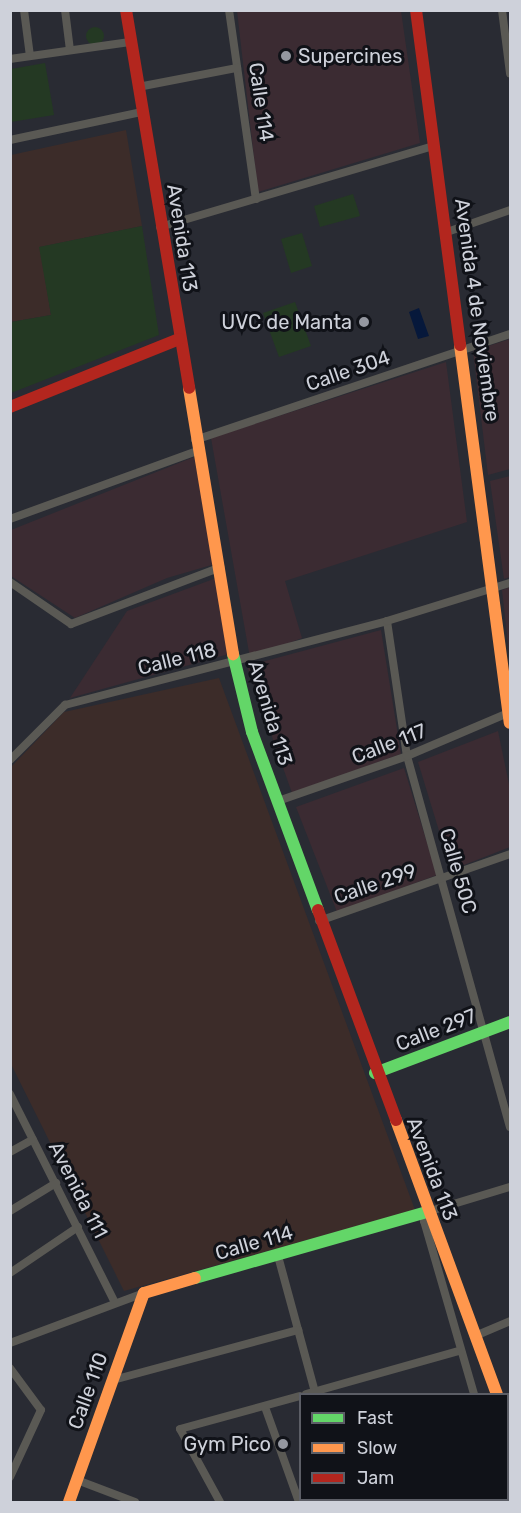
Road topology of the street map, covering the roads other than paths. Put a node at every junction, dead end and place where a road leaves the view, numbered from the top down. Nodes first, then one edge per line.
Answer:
1 (24, 10) edge
2 (65, 10) edge
3 (126, 10) edge
4 (229, 10) edge
5 (416, 10) edge
6 (502, 10) edge
7 (130, 42) junction
8 (70, 50) junction
9 (30, 57) junction
10 (10, 59) edge
11 (237, 68) junction
12 (510, 73) edge
13 (138, 87) junction
14 (142, 112) junction
15 (10, 140) edge
16 (435, 146) junction
17 (256, 199) junction
18 (510, 210) edge
19 (160, 227) junction
20 (447, 232) junction
21 (510, 334) edge
22 (179, 339) junction
23 (461, 350) junction
24 (10, 407) edge
25 (196, 445) junction
26 (10, 519) edge
27 (221, 567) junction
28 (10, 582) edge
29 (510, 583) edge
30 (494, 589) junction
31 (387, 621) junction
32 (234, 662) junction
33 (510, 715) edge
34 (406, 756) junction
35 (10, 760) edge
36 (278, 801) junction
37 (510, 854) edge
38 (444, 878) junction
39 (319, 921) junction
40 (510, 1022) edge
41 (483, 1033) junction
42 (375, 1073) junction
43 (10, 1094) edge
44 (510, 1127) edge
45 (33, 1139) junction
46 (10, 1152) edge
47 (56, 1183) junction
48 (510, 1187) edge
49 (10, 1211) edge
50 (428, 1212) junction
51 (78, 1227) junction
52 (278, 1256) junction
53 (10, 1273) edge
54 (144, 1293) junction
55 (114, 1301) junction
56 (510, 1321) edge
57 (298, 1330) junction
58 (475, 1336) junction
59 (10, 1343) edge
60 (459, 1351) junction
61 (10, 1368) edge
62 (113, 1380) junction
63 (317, 1393) edge
64 (473, 1393) edge
65 (496, 1393) edge
66 (299, 1396) edge
67 (265, 1407) junction
68 (10, 1477) edge
69 (77, 1480) junction
70 (69, 1503) edge
71 (135, 1503) edge
72 (220, 1503) edge
73 (299, 1503) edge

1 - 9 street
2 - 8 street
3 - 7 main road, Avenida 113
4 - 11 street, Calle 114
5 - 16 main road, Avenida 4 de Noviembre
6 - 12 street
7 - 8 street
7 - 13 main road, Avenida 113
8 - 9 street
9 - 10 street
11 - 13 street
11 - 17 street, Calle 114
13 - 14 main road, Avenida 113
14 - 15 street
14 - 19 main road, Avenida 113
16 - 17 street
16 - 20 main road, Avenida 4 de Noviembre
17 - 19 street
18 - 20 street
19 - 22 main road, Avenida 113
20 - 23 main road, Avenida 4 de Noviembre
21 - 23 street, Calle 304
22 - 24 main road
22 - 25 main road, Avenida 113
23 - 25 street, Calle 304
23 - 30 main road, Avenida 4 de Noviembre
25 - 26 street, Calle 304
25 - 27 main road, Avenida 113
27 - 28 street
27 - 32 main road, Avenida 113
29 - 30 street, Calle 118
30 - 31 street, Calle 118
30 - 33 main road, Avenida 4 de Noviembre
31 - 32 street, Calle 118
31 - 34 street, Calle 50C
32 - 35 street, Calle 118
32 - 36 main road, Avenida 113
33 - 34 street, Calle 117
34 - 36 street, Calle 117
34 - 38 street, Calle 50C
36 - 39 main road, Avenida 113
37 - 38 street, Calle 299
38 - 39 street, Calle 299
38 - 41 street, Calle 50C
39 - 42 main road, Avenida 113
40 - 41 main road, Calle 297
41 - 42 main road, Calle 297
41 - 44 street, Calle 50C
42 - 50 main road, Avenida 113
43 - 45 street, Avenida 111
45 - 46 street
45 - 47 street, Avenida 111
47 - 49 street
47 - 51 street, Avenida 111
48 - 50 street, Calle 114
50 - 52 main road, Calle 114
50 - 58 main road, Avenida 113
50 - 60 street
51 - 53 street
51 - 55 street, Avenida 111
52 - 54 main road, Calle 114
52 - 57 street
54 - 55 street, Calle 114
54 - 62 main road, Calle 110
55 - 59 street, Calle 114
56 - 58 street
57 - 62 street
57 - 63 street
58 - 65 main road, Avenida 113
60 - 63 street
60 - 64 street
61 - 68 street
62 - 69 main road, Calle 110
66 - 67 street
67 - 72 street
67 - 73 street
69 - 70 main road, Calle 110
69 - 71 street

